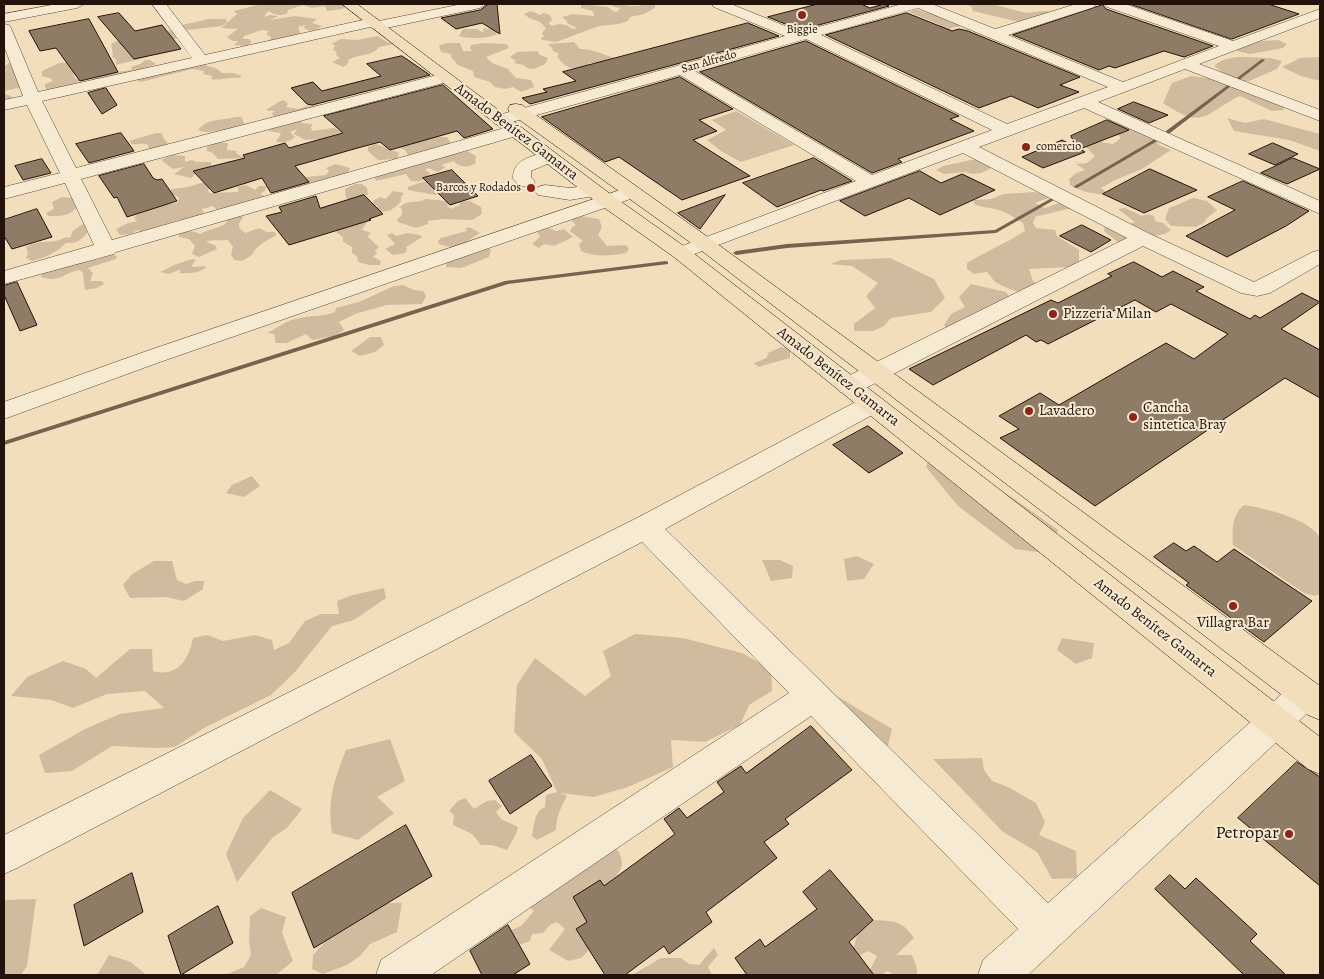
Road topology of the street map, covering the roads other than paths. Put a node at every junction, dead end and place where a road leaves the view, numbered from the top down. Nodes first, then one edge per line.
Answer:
1 (77, 4) edge
2 (159, 4) edge
3 (349, 4) edge
4 (480, 4) edge
5 (719, 4) edge
6 (919, 4) edge
7 (1089, 4) edge
8 (1112, 4) edge
9 (1319, 14) edge
10 (4, 18) edge
11 (379, 18) edge
12 (4, 28) edge
13 (993, 35) junction
14 (804, 36) junction
15 (1234, 46) junction
16 (201, 60) junction
17 (1186, 64) junction
18 (683, 70) junction
19 (445, 78) junction
20 (1122, 87) junction
21 (33, 99) junction
22 (1085, 102) junction
23 (4, 105) edge
24 (1320, 116) edge
25 (513, 122) junction
26 (1007, 131) junction
27 (965, 147) junction
28 (572, 149) junction
29 (548, 156) junction
30 (70, 175) junction
31 (526, 182) dead end
32 (871, 182) junction
33 (545, 191) dead end
34 (632, 192) junction
35 (4, 193) edge
36 (599, 195) junction
37 (1320, 208) edge
38 (1143, 238) junction
39 (693, 249) junction
40 (107, 250) junction
41 (1317, 262) edge
42 (4, 278) edge
43 (876, 373) junction
44 (861, 395) junction
45 (4, 411) edge
46 (645, 527) junction
47 (813, 696) junction
48 (1313, 699) edge
49 (1274, 722) junction
50 (1320, 758) edge
51 (4, 855) edge
52 (1047, 930) junction
53 (396, 975) edge
54 (998, 975) edge

1 - 10 street
2 - 16 street
3 - 11 main road, Amado Benítez Gamarra
4 - 11 street
5 - 14 street
6 - 13 street
6 - 14 street, San Alfredo
7 - 13 street
8 - 15 street
9 - 15 street
11 - 16 street
11 - 19 main road, Amado Benítez Gamarra
11 - 25 main road, Amado Benítez Gamarra
12 - 21 street
13 - 20 street
14 - 18 street, San Alfredo
14 - 26 street
15 - 17 street
16 - 21 street
17 - 20 street
17 - 24 street
18 - 25 street, San Alfredo
18 - 32 street
19 - 25 main road, Amado Benítez Gamarra
19 - 30 street
20 - 22 street
21 - 23 street
21 - 30 street
22 - 26 street
22 - 37 street
25 - 28 main road, Amado Benítez Gamarra
25 - 29 main road, Amado Benítez Gamarra
25 - 40 street, San Alfredo
26 - 27 street
27 - 32 street
27 - 38 street
28 - 29 main road
28 - 34 main road, Amado Benítez Gamarra
29 - 31 street
29 - 36 main road, Amado Benítez Gamarra
30 - 35 street
30 - 40 street
32 - 39 street
33 - 36 street
34 - 36 street
34 - 39 main road, Amado Benítez Gamarra
36 - 39 main road, Amado Benítez Gamarra
36 - 45 street
38 - 41 street
38 - 43 street
39 - 43 main road, Amado Benítez Gamarra
39 - 44 main road, Amado Benítez Gamarra
40 - 42 street, San Alfredo
43 - 44 street
43 - 48 main road, Amado Benítez Gamarra
44 - 46 street
44 - 49 main road, Amado Benítez Gamarra
46 - 47 street
46 - 51 street
47 - 52 street
47 - 53 street
48 - 49 street
49 - 50 main road, Amado Benítez Gamarra
49 - 52 street
52 - 54 street

